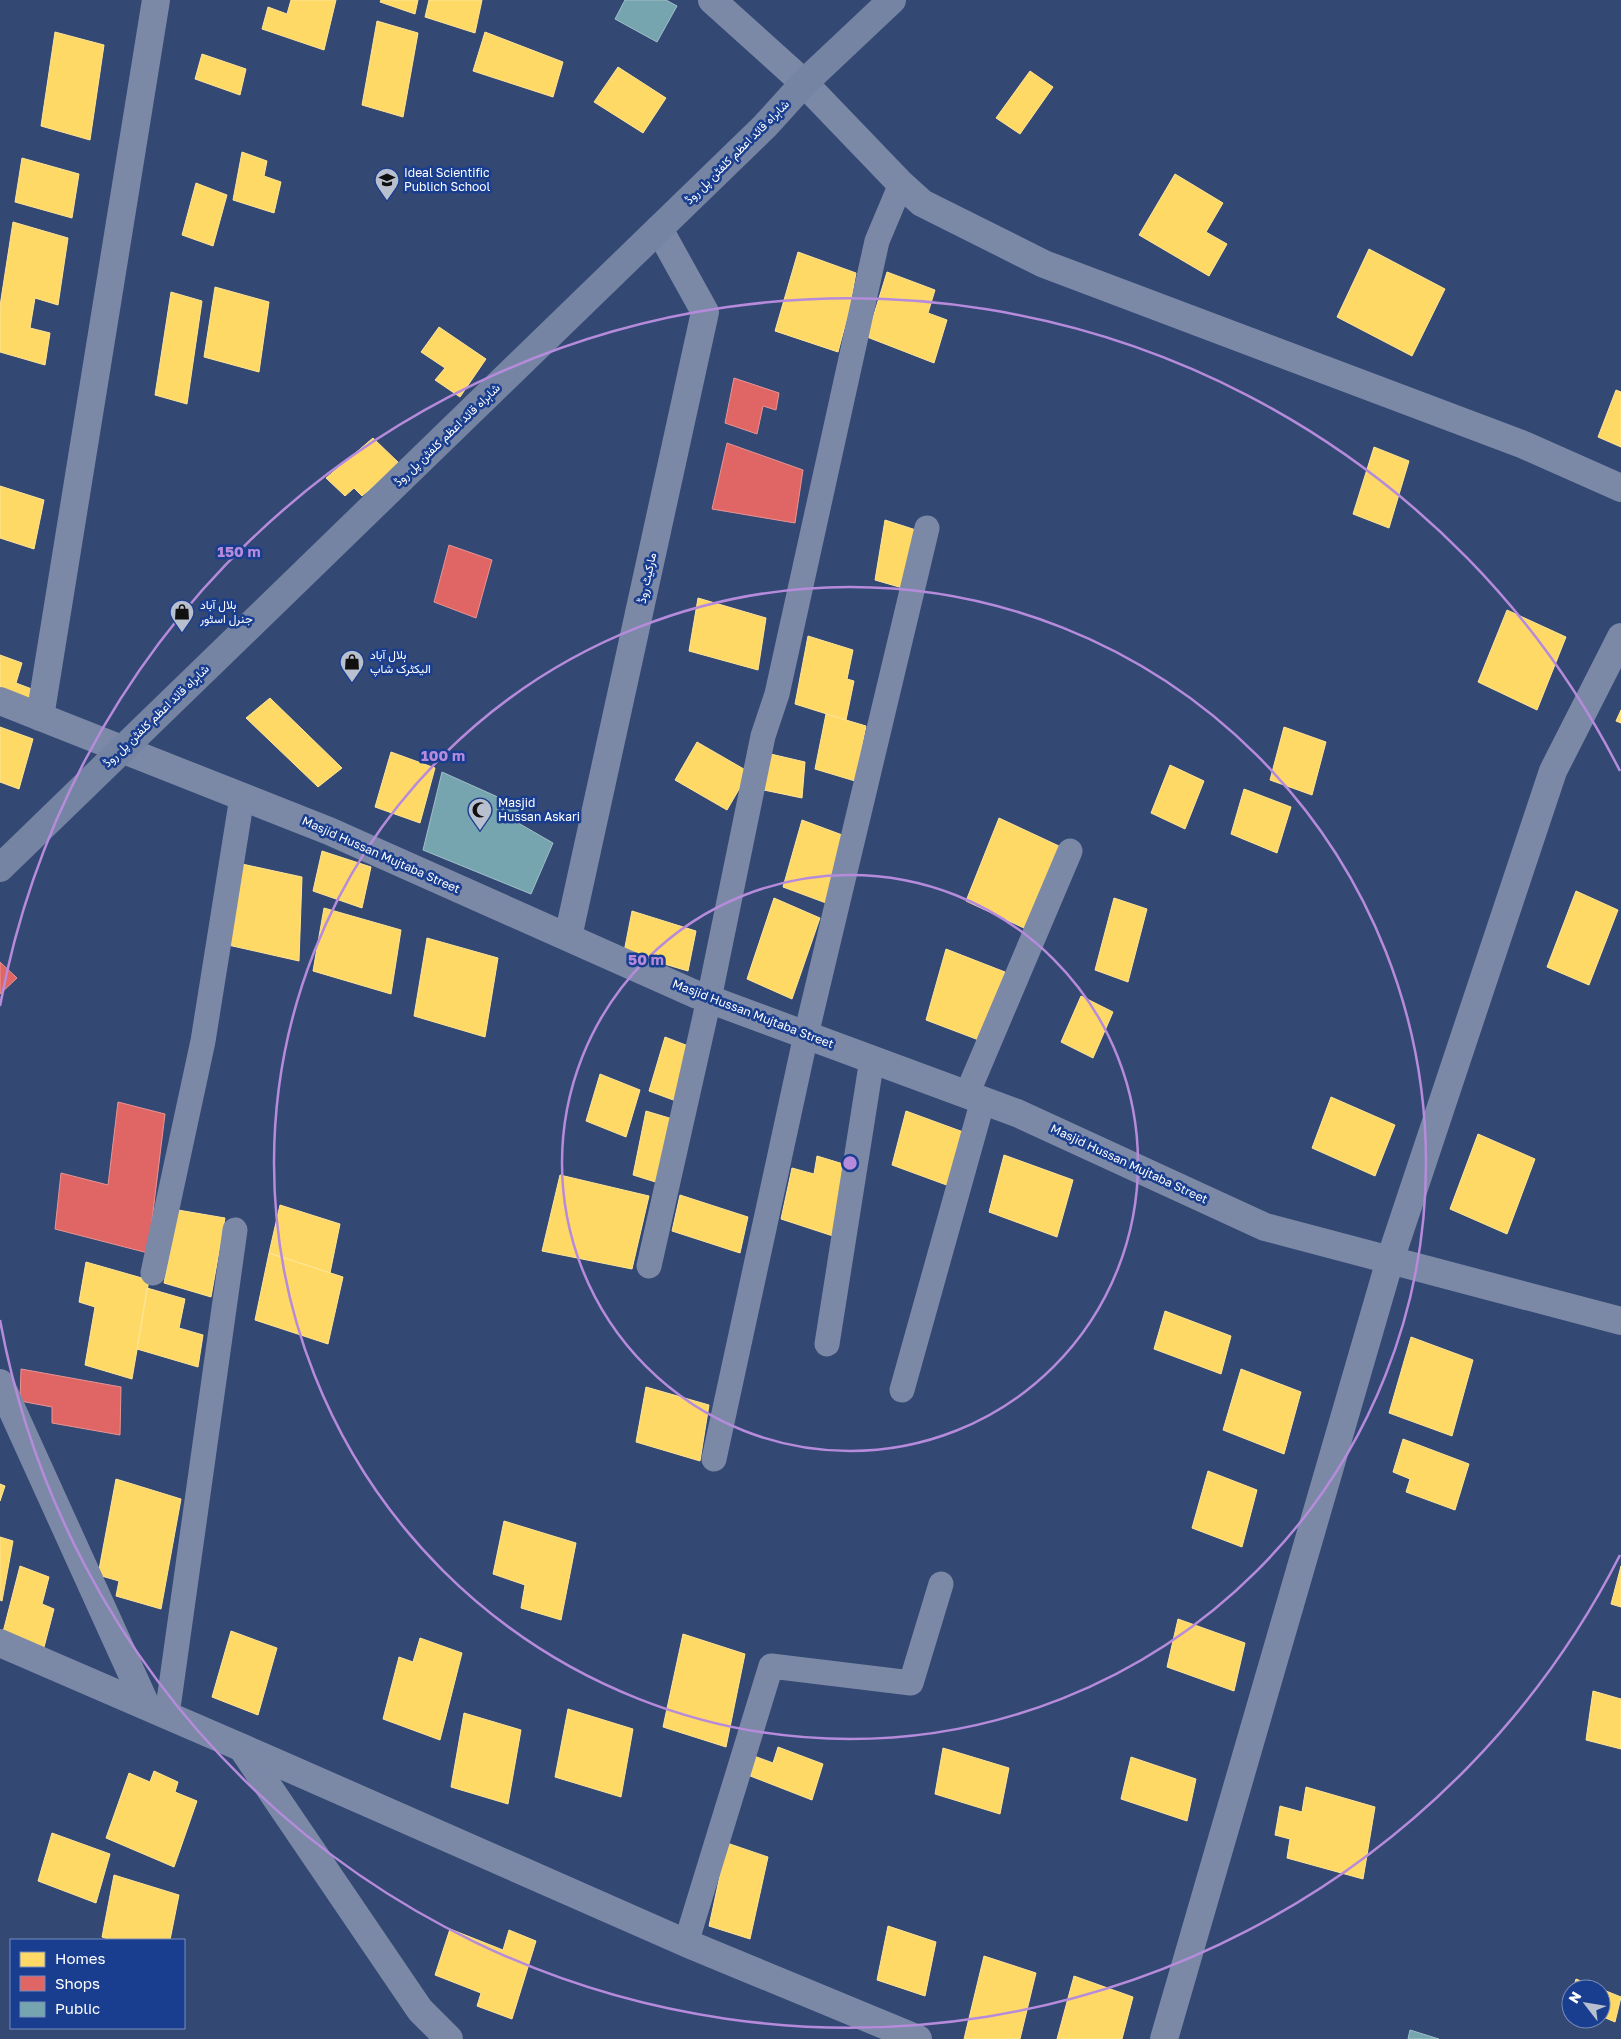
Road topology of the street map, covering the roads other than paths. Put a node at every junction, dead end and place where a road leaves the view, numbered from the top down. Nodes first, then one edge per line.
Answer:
1 (156, 0) edge
2 (712, 0) edge
3 (892, 0) edge
4 (804, 83) junction
5 (901, 184) junction
6 (659, 229) junction
7 (1621, 488) edge
8 (927, 528) dead end
9 (1621, 637) edge
10 (0, 701) edge
11 (40, 717) junction
12 (123, 748) junction
13 (242, 796) junction
14 (1070, 851) dead end
15 (0, 868) edge
16 (568, 937) junction
17 (709, 999) junction
18 (806, 1035) junction
19 (872, 1059) junction
20 (975, 1097) junction
21 (235, 1230) dead end
22 (1390, 1260) junction
23 (649, 1266) dead end
24 (153, 1274) dead end
25 (1621, 1322) edge
26 (827, 1344) dead end
27 (0, 1383) edge
28 (902, 1390) dead end
29 (714, 1459) dead end
30 (941, 1584) dead end
31 (0, 1643) edge
32 (156, 1710) junction
33 (242, 1748) junction
34 (686, 1943) junction
35 (450, 2039) edge
36 (918, 2039) edge
37 (1164, 2039) edge

1 - 11 street
2 - 4 street
3 - 4 highway, شاہراہ قائد اعظم کلفٹن پل روڈ
4 - 5 street
4 - 6 highway, شاہراہ قائد اعظم کلفٹن پل روڈ
5 - 7 street
5 - 17 street
6 - 12 highway, شاہراہ قائد اعظم کلفٹن پل روڈ
6 - 16 street, مارکیٹ روڈ
8 - 18 street
9 - 22 street
10 - 11 street, Masjid Hussan Mujtaba Street
11 - 12 street, Masjid Hussan Mujtaba Street
12 - 13 street, Masjid Hussan Mujtaba Street
12 - 15 highway, شاہراہ قائد اعظم کلفٹن پل روڈ
13 - 16 street, Masjid Hussan Mujtaba Street
13 - 24 street
14 - 20 street
16 - 17 street, Masjid Hussan Mujtaba Street
17 - 18 street, Masjid Hussan Mujtaba Street
17 - 23 street
18 - 19 street, Masjid Hussan Mujtaba Street
18 - 29 street
19 - 20 street, Masjid Hussan Mujtaba Street
19 - 26 street
20 - 22 street, Masjid Hussan Mujtaba Street
20 - 28 street
21 - 32 street
22 - 25 street, Masjid Hussan Mujtaba Street
22 - 37 street
27 - 32 street
30 - 34 street
31 - 32 street
32 - 33 street
33 - 34 street
33 - 35 street
34 - 36 street

